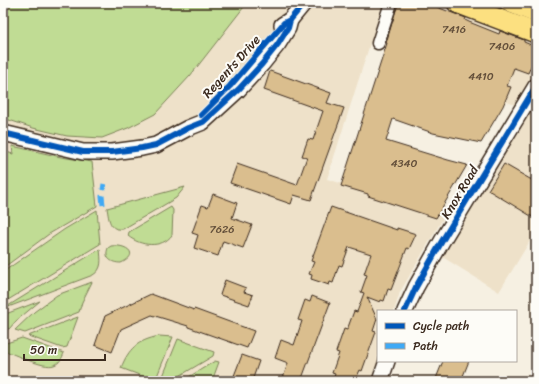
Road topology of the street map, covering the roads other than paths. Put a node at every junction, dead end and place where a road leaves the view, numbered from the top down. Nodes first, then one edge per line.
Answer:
1 (304, 3) edge
2 (391, 3) edge
3 (457, 3) edge
4 (510, 3) edge
5 (536, 13) edge
6 (536, 33) edge
7 (378, 43) dead end
8 (536, 86) edge
9 (3, 133) edge
10 (405, 310) edge
11 (387, 362) edge
12 (380, 381) edge

1 - 9 street, Regents Drive
2 - 7 street
3 - 6 main road
4 - 5 main road
8 - 10 street, Knox Road
11 - 12 street

